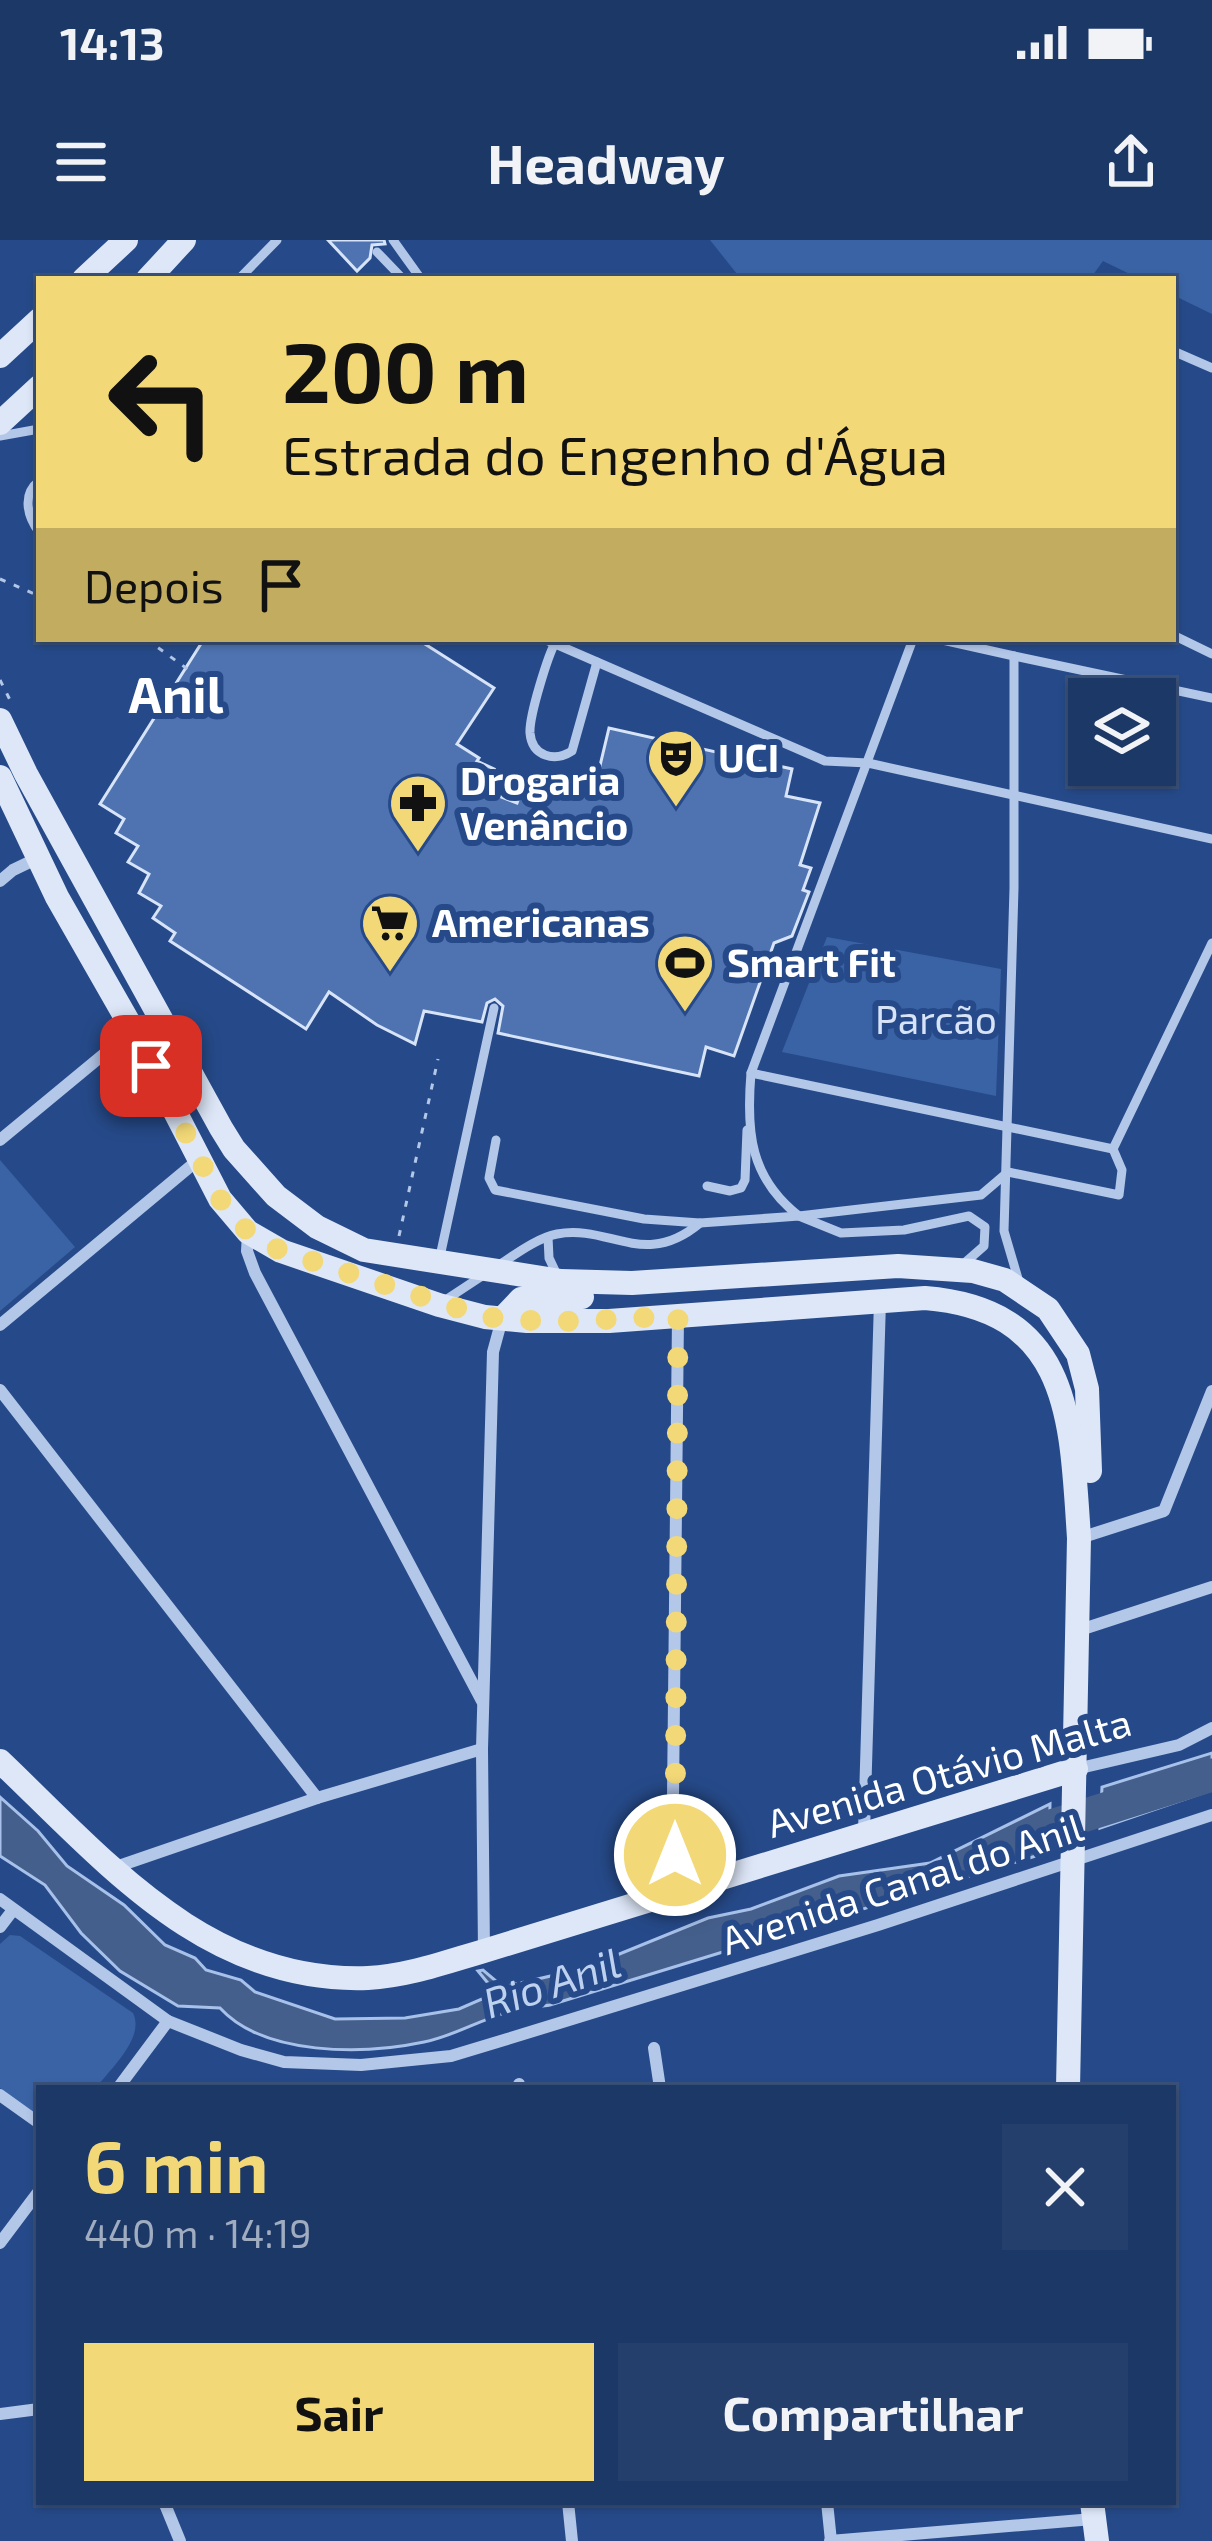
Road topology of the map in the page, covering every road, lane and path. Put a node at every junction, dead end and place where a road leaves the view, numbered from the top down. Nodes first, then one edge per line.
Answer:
1 (126, 240) edge
2 (184, 240) edge
3 (277, 240) edge
4 (393, 240) edge
5 (377, 252) dead end
6 (155, 274) edge
7 (87, 276) edge
8 (242, 276) edge
9 (400, 276) edge
10 (420, 276) edge
11 (36, 323) edge
12 (1176, 352) edge
13 (0, 356) edge
14 (1212, 368) edge
15 (36, 391) edge
16 (0, 423) edge
17 (36, 430) edge
18 (0, 436) edge
19 (36, 484) edge
20 (36, 524) edge
21 (0, 579) edge
22 (36, 595) edge
23 (1176, 636) edge
24 (150, 642) edge
25 (552, 642) edge
26 (556, 642) edge
27 (912, 642) edge
28 (951, 642) edge
29 (1212, 654) edge
30 (1014, 656) junction
31 (597, 662) junction
32 (204, 681) dead end
33 (1212, 698) edge
34 (0, 720) edge
35 (868, 763) junction
36 (0, 777) edge
37 (1015, 795) junction
38 (1212, 839) edge
39 (38, 858) junction
40 (0, 881) edge
41 (1212, 943) edge
42 (494, 1009) dead end
43 (133, 1030) junction
44 (438, 1059) dead end
45 (751, 1073) junction
46 (747, 1119) junction
47 (1007, 1125) junction
48 (0, 1140) edge
49 (496, 1140) dead end
50 (1113, 1149) junction
51 (198, 1160) junction
52 (1008, 1172) junction
53 (706, 1186) dead end
54 (799, 1216) junction
55 (700, 1223) junction
56 (248, 1232) junction
57 (548, 1237) junction
58 (396, 1256) junction
59 (439, 1263) junction
60 (956, 1270) junction
61 (490, 1271) junction
62 (714, 1277) junction
63 (561, 1281) junction
64 (1021, 1288) junction
65 (880, 1300) junction
66 (439, 1305) junction
67 (678, 1316) junction
68 (503, 1318) junction
69 (0, 1325) edge
70 (0, 1390) edge
71 (1212, 1391) edge
72 (1079, 1538) junction
73 (1212, 1587) edge
74 (1077, 1631) junction
75 (484, 1703) junction
76 (1212, 1728) edge
77 (482, 1749) junction
78 (0, 1761) edge
79 (1076, 1775) junction
80 (316, 1798) junction
81 (1212, 1815) edge
82 (864, 1833) junction
83 (1074, 1854) junction
84 (113, 1868) junction
85 (672, 1893) junction
86 (0, 1899) edge
87 (13, 1910) junction
88 (0, 1927) edge
89 (484, 1951) junction
90 (168, 2021) junction
91 (654, 2048) dead end
92 (120, 2085) edge
93 (660, 2085) edge
94 (1068, 2085) edge
95 (0, 2095) edge
96 (36, 2121) edge
97 (36, 2196) edge
98 (1, 2240) edge
99 (36, 2409) edge
100 (0, 2414) edge
101 (165, 2505) edge
102 (568, 2505) edge
103 (827, 2505) edge
104 (1094, 2520) edge
105 (180, 2541) edge
106 (572, 2541) edge
107 (831, 2541) edge

1 - 7 street
2 - 6 street
3 - 8 lane
4 - 10 lane
5 - 9 lane
11 - 13 street
12 - 14 lane
15 - 16 street
17 - 18 lane
19 - 20 lane
21 - 22 path
23 - 29 lane
24 - 32 path
25 - 31 lane
26 - 31 lane
27 - 35 lane
28 - 30 lane
30 - 33 lane
30 - 37 lane
31 - 35 lane
34 - 58 street
35 - 37 lane
35 - 45 lane
36 - 39 street
37 - 38 lane
37 - 47 lane
39 - 40 street
39 - 43 street
41 - 50 lane
42 - 59 lane
43 - 48 street
43 - 51 street
44 - 58 path
45 - 46 lane
45 - 47 lane
46 - 53 lane
46 - 54 lane
47 - 50 lane
47 - 52 lane
49 - 55 lane
50 - 52 lane
51 - 56 street
51 - 69 street
52 - 54 lane
52 - 64 lane
54 - 55 lane
54 - 60 lane
55 - 57 lane
56 - 66 street
56 - 75 street
57 - 61 lane
57 - 63 lane
58 - 59 street
59 - 61 street
60 - 62 street
60 - 64 street
61 - 63 street
61 - 66 lane
62 - 63 street
62 - 68 street
64 - 72 street
65 - 67 street
65 - 72 street
65 - 82 street
66 - 68 street
67 - 68 street
67 - 85 street
68 - 75 street
70 - 80 street
71 - 72 street
72 - 74 street
73 - 74 street
74 - 79 street
75 - 77 street
76 - 79 street, Avenida Otávio Malta
77 - 80 street
77 - 89 street
78 - 84 street, Avenida Otávio Malta
79 - 82 street, Avenida Otávio Malta
79 - 83 street
80 - 84 street
81 - 83 street, Avenida Canal do Anil
82 - 85 street, Avenida Otávio Malta
83 - 90 street, Avenida Canal do Anil
83 - 94 street
84 - 89 street, Avenida Otávio Malta
85 - 89 street, Avenida Otávio Malta
86 - 87 street, Avenida Canal do Anil
87 - 88 street
87 - 90 street, Avenida Canal do Anil
90 - 92 street
91 - 93 street
95 - 96 street
97 - 98 street
99 - 100 street
101 - 105 street
102 - 106 street
103 - 107 street
104 - 107 street

